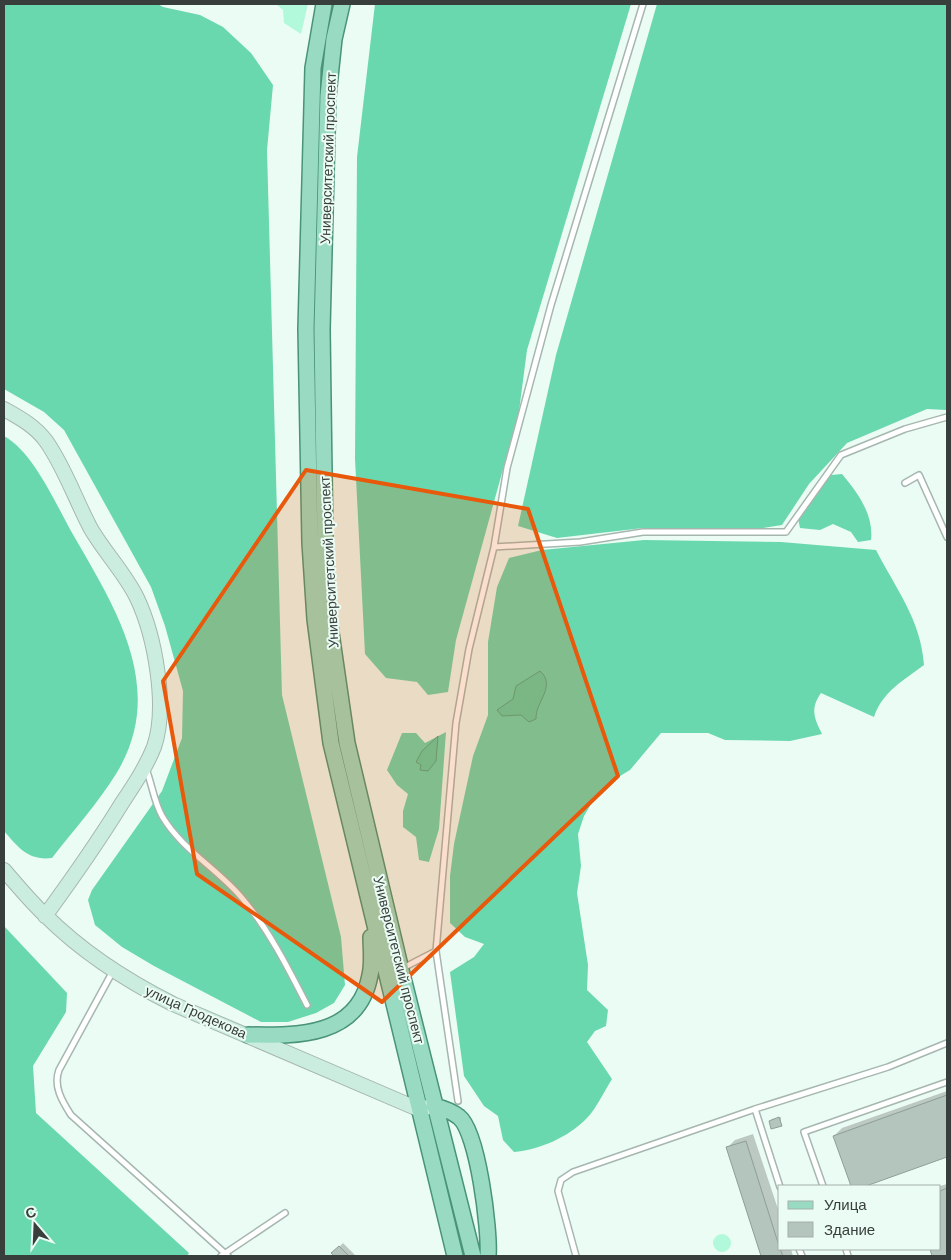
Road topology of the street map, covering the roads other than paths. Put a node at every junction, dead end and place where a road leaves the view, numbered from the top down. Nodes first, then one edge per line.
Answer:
1 (324, 4) edge
2 (342, 4) edge
3 (643, 4) edge
4 (306, 329) junction
5 (322, 329) junction
6 (4, 409) edge
7 (947, 417) edge
8 (905, 482) dead end
9 (947, 537) edge
10 (494, 548) junction
11 (145, 766) junction
12 (4, 870) edge
13 (371, 910) junction
14 (45, 916) junction
15 (436, 951) junction
16 (400, 970) junction
17 (113, 971) junction
18 (307, 1006) dead end
19 (248, 1035) junction
20 (947, 1043) edge
21 (947, 1082) edge
22 (458, 1101) dead end
23 (434, 1106) junction
24 (418, 1109) junction
25 (755, 1109) junction
26 (779, 1185) edge
27 (824, 1185) edge
28 (285, 1212) dead end
29 (225, 1255) edge
30 (455, 1256) edge
31 (473, 1256) edge
32 (488, 1256) edge
33 (576, 1256) edge

1 - 4 main road, Университетский проспект
2 - 5 main road, Университетский проспект
3 - 10 lane
4 - 5 main road
4 - 13 main road, Университетский проспект
5 - 16 main road, Университетский проспект
6 - 11 main road
7 - 10 lane
8 - 9 lane
10 - 15 lane
11 - 14 main road
11 - 18 lane
12 - 14 main road, улица Гродекова
13 - 19 main road
13 - 24 main road, Университетский проспект
14 - 17 main road, улица Гродекова
15 - 16 lane
15 - 22 lane
16 - 23 main road, Университетский проспект
17 - 19 main road, улица Гродекова
17 - 29 lane
19 - 24 main road, улица Гродекова
20 - 25 lane
21 - 27 lane
23 - 24 main road
23 - 31 main road, Университетский проспект
23 - 32 main road
24 - 30 main road, Университетский проспект
25 - 26 lane
25 - 33 lane
28 - 29 lane

